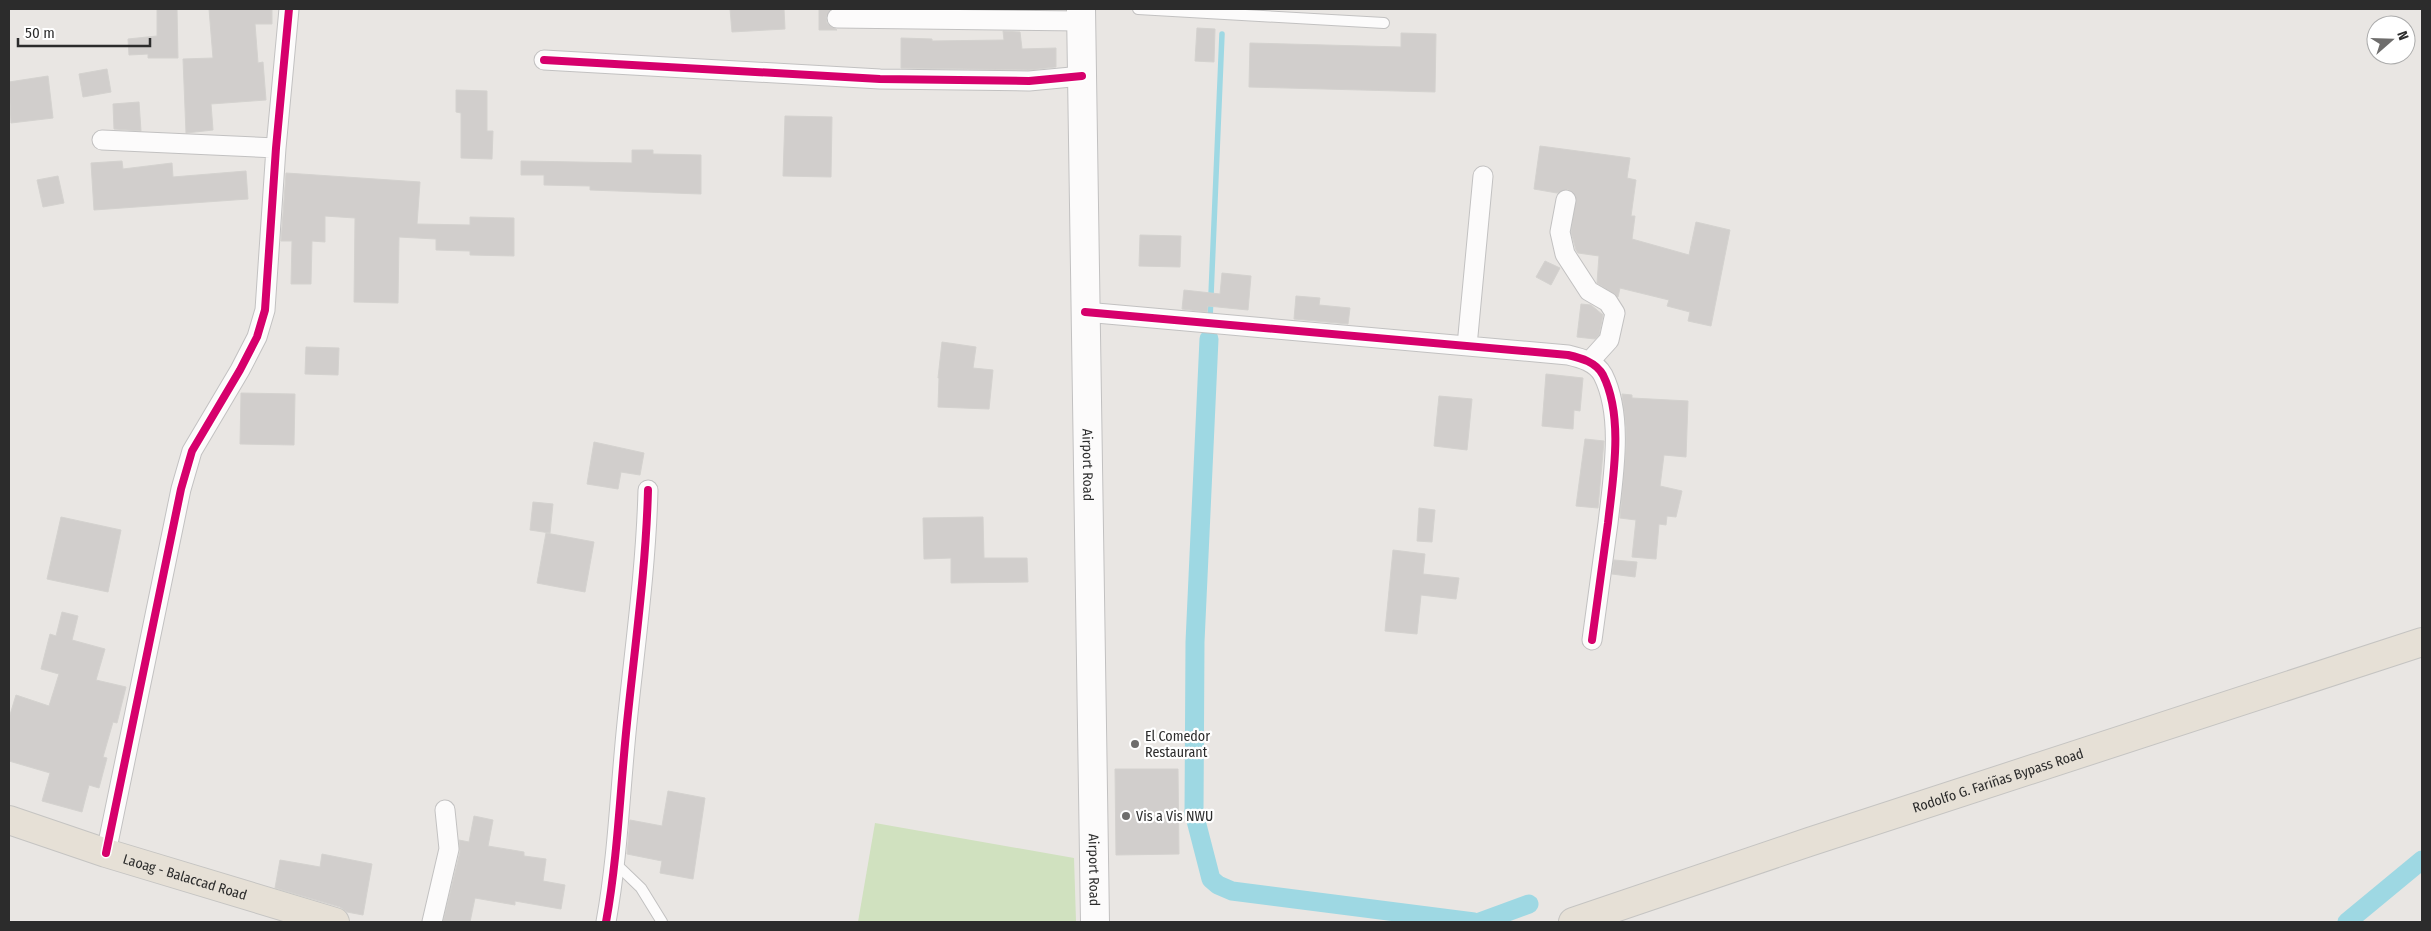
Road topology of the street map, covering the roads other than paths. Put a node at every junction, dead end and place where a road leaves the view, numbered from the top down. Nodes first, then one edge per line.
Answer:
1 (289, 9) edge
2 (1138, 9) edge
3 (1081, 15) edge
4 (837, 18) dead end
5 (1384, 23) dead end
6 (544, 60) dead end
7 (1082, 76) junction
8 (102, 140) dead end
9 (276, 148) junction
10 (1483, 176) dead end
11 (1566, 200) dead end
12 (1085, 312) junction
13 (1467, 346) junction
14 (1589, 362) junction
15 (648, 490) dead end
16 (1592, 640) dead end
17 (2422, 642) edge
18 (445, 810) dead end
19 (9, 820) edge
20 (106, 853) junction
21 (616, 863) junction
22 (335, 922) edge
23 (432, 922) edge
24 (606, 922) edge
25 (662, 922) edge
26 (1095, 922) edge
27 (1573, 922) edge

1 - 9 street
2 - 5 lane
3 - 4 street
3 - 7 main road, Airport Road
6 - 7 street
7 - 12 main road, Airport Road
8 - 9 street
9 - 20 street
10 - 13 street
11 - 14 street
12 - 13 street
12 - 26 main road, Airport Road
13 - 14 street
14 - 16 street
15 - 21 street
17 - 27 main road, Rodolfo G. Fariñas Bypass Road
18 - 23 street
19 - 20 main road, Laoag - Balaccad Road
20 - 22 main road, Laoag - Balaccad Road
21 - 24 street
21 - 25 lane

